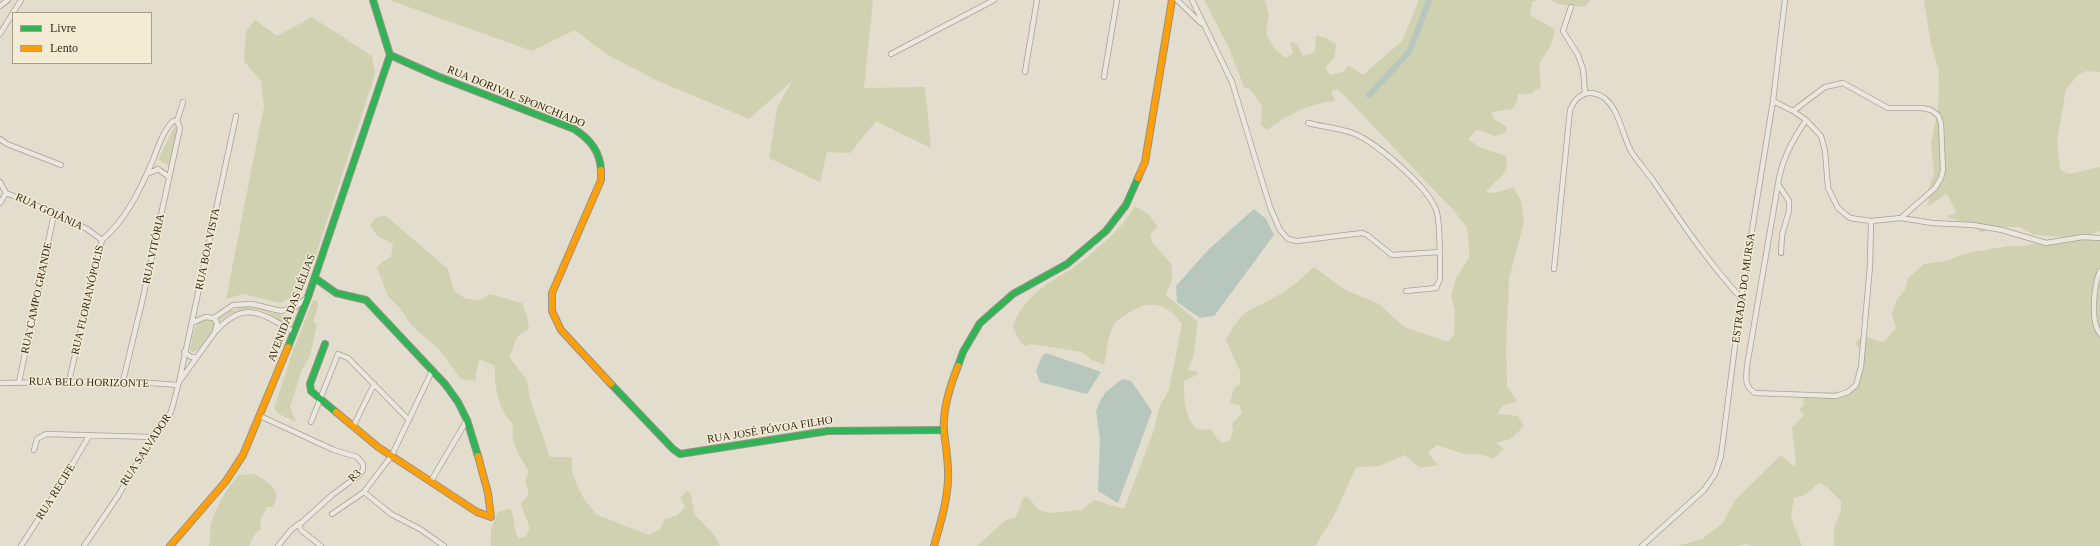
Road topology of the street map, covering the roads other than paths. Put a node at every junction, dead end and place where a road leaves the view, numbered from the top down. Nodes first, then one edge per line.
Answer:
1 (8, 0) edge
2 (21, 0) edge
3 (373, 0) edge
4 (994, 0) edge
5 (1036, 0) edge
6 (1117, 0) edge
7 (1172, 0) edge
8 (1177, 0) edge
9 (1192, 0) edge
10 (1785, 0) edge
11 (0, 6) edge
12 (1571, 7) dead end
13 (14, 12) edge
14 (12, 15) edge
15 (1205, 27) junction
16 (0, 34) edge
17 (891, 54) dead end
18 (390, 55) junction
19 (1025, 72) dead end
20 (1104, 77) dead end
21 (1585, 93) junction
22 (1773, 101) junction
23 (183, 102) dead end
24 (1794, 110) junction
25 (236, 116) dead end
26 (176, 120) junction
27 (1806, 120) junction
28 (1308, 123) dead end
29 (0, 138) edge
30 (61, 166) dead end
31 (147, 174) junction
32 (169, 177) junction
33 (0, 182) edge
34 (1778, 184) junction
35 (6, 193) junction
36 (0, 203) edge
37 (54, 214) junction
38 (1901, 218) junction
39 (1871, 221) junction
40 (2100, 238) edge
41 (102, 240) junction
42 (1440, 252) junction
43 (1781, 253) dead end
44 (1554, 269) dead end
45 (2100, 271) edge
46 (315, 278) junction
47 (1406, 291) dead end
48 (308, 296) junction
49 (1741, 298) junction
50 (214, 318) junction
51 (192, 323) junction
52 (215, 332) junction
53 (294, 332) junction
54 (2100, 334) edge
55 (325, 344) dead end
56 (184, 352) junction
57 (197, 357) junction
58 (432, 371) junction
59 (69, 381) junction
60 (123, 381) junction
61 (19, 382) junction
62 (0, 383) edge
63 (178, 383) junction
64 (374, 384) junction
65 (320, 398) junction
66 (260, 416) junction
67 (409, 420) junction
68 (467, 420) junction
69 (311, 422) dead end
70 (353, 426) junction
71 (944, 430) junction
72 (89, 436) junction
73 (152, 437) junction
74 (673, 449) joint
75 (34, 450) dead end
76 (392, 455) junction
77 (431, 481) junction
78 (364, 492) junction
79 (332, 514) dead end
80 (300, 523) junction
81 (21, 546) edge
82 (84, 546) edge
83 (170, 546) edge
84 (278, 546) edge
85 (321, 546) edge
86 (444, 546) edge
87 (934, 546) edge
88 (1642, 546) edge

1 - 11 street
2 - 13 street
3 - 18 street
4 - 17 street
5 - 19 street
6 - 20 street
7 - 71 street
8 - 15 street
9 - 15 street
10 - 22 street, ESTRADA DO MURSA
12 - 21 street
14 - 16 street
15 - 42 street
18 - 46 street, AVENIDA DAS LÉLIAS
18 - 74 street, RUA DORIVAL SPONCHIADO
21 - 44 street
21 - 49 street
22 - 24 street
22 - 49 street, ESTRADA DO MURSA
23 - 26 street
24 - 27 street
24 - 38 street
25 - 51 street, RUA BOA VISTA
26 - 31 street, RUA FLORIANÓPOLIS
26 - 32 street, RUA VITÓRIA
27 - 34 street
27 - 39 street
28 - 42 street
29 - 30 street
31 - 32 street
31 - 41 street, RUA FLORIANÓPOLIS
32 - 60 street, RUA VITÓRIA
33 - 35 street, RUA GOIÂNIA
34 - 39 street
34 - 43 street
35 - 36 street
35 - 37 street, RUA GOIÂNIA
37 - 41 street, RUA GOIÂNIA
37 - 61 street, RUA CAMPO GRANDE
38 - 39 street
38 - 40 street
41 - 59 street, RUA FLORIANÓPOLIS
42 - 47 street
45 - 54 street
46 - 48 street, AVENIDA DAS LÉLIAS
46 - 58 street
48 - 50 street
48 - 53 street, AVENIDA DAS LÉLIAS
49 - 88 street, ESTRADA DO MURSA
50 - 51 street
50 - 52 street
51 - 56 street, RUA BOA VISTA
52 - 53 street, RUA SALVADOR
52 - 57 street, RUA SALVADOR
53 - 66 street, AVENIDA DAS LÉLIAS
55 - 65 street
56 - 57 street
56 - 63 street, RUA BOA VISTA
57 - 63 street, RUA SALVADOR
58 - 67 street
58 - 68 street
59 - 60 street, RUA BELO HORIZONTE
59 - 61 street, RUA BELO HORIZONTE
60 - 63 street, RUA BELO HORIZONTE
61 - 62 street, RUA BELO HORIZONTE
63 - 73 street, RUA SALVADOR
64 - 65 street
64 - 67 street
64 - 70 street
65 - 69 street
65 - 70 street
66 - 80 street, R3
66 - 83 street, AVENIDA DAS LÉLIAS
67 - 76 street
68 - 77 street
68 - 77 street
70 - 76 street
71 - 74 street, RUA JOSÉ PÓVOA FILHO
71 - 87 street
72 - 73 street
72 - 75 street
72 - 81 street, RUA RECIFE
73 - 82 street, RUA SALVADOR
76 - 77 street
76 - 78 street
78 - 79 street
78 - 86 street
80 - 84 street
80 - 85 street

